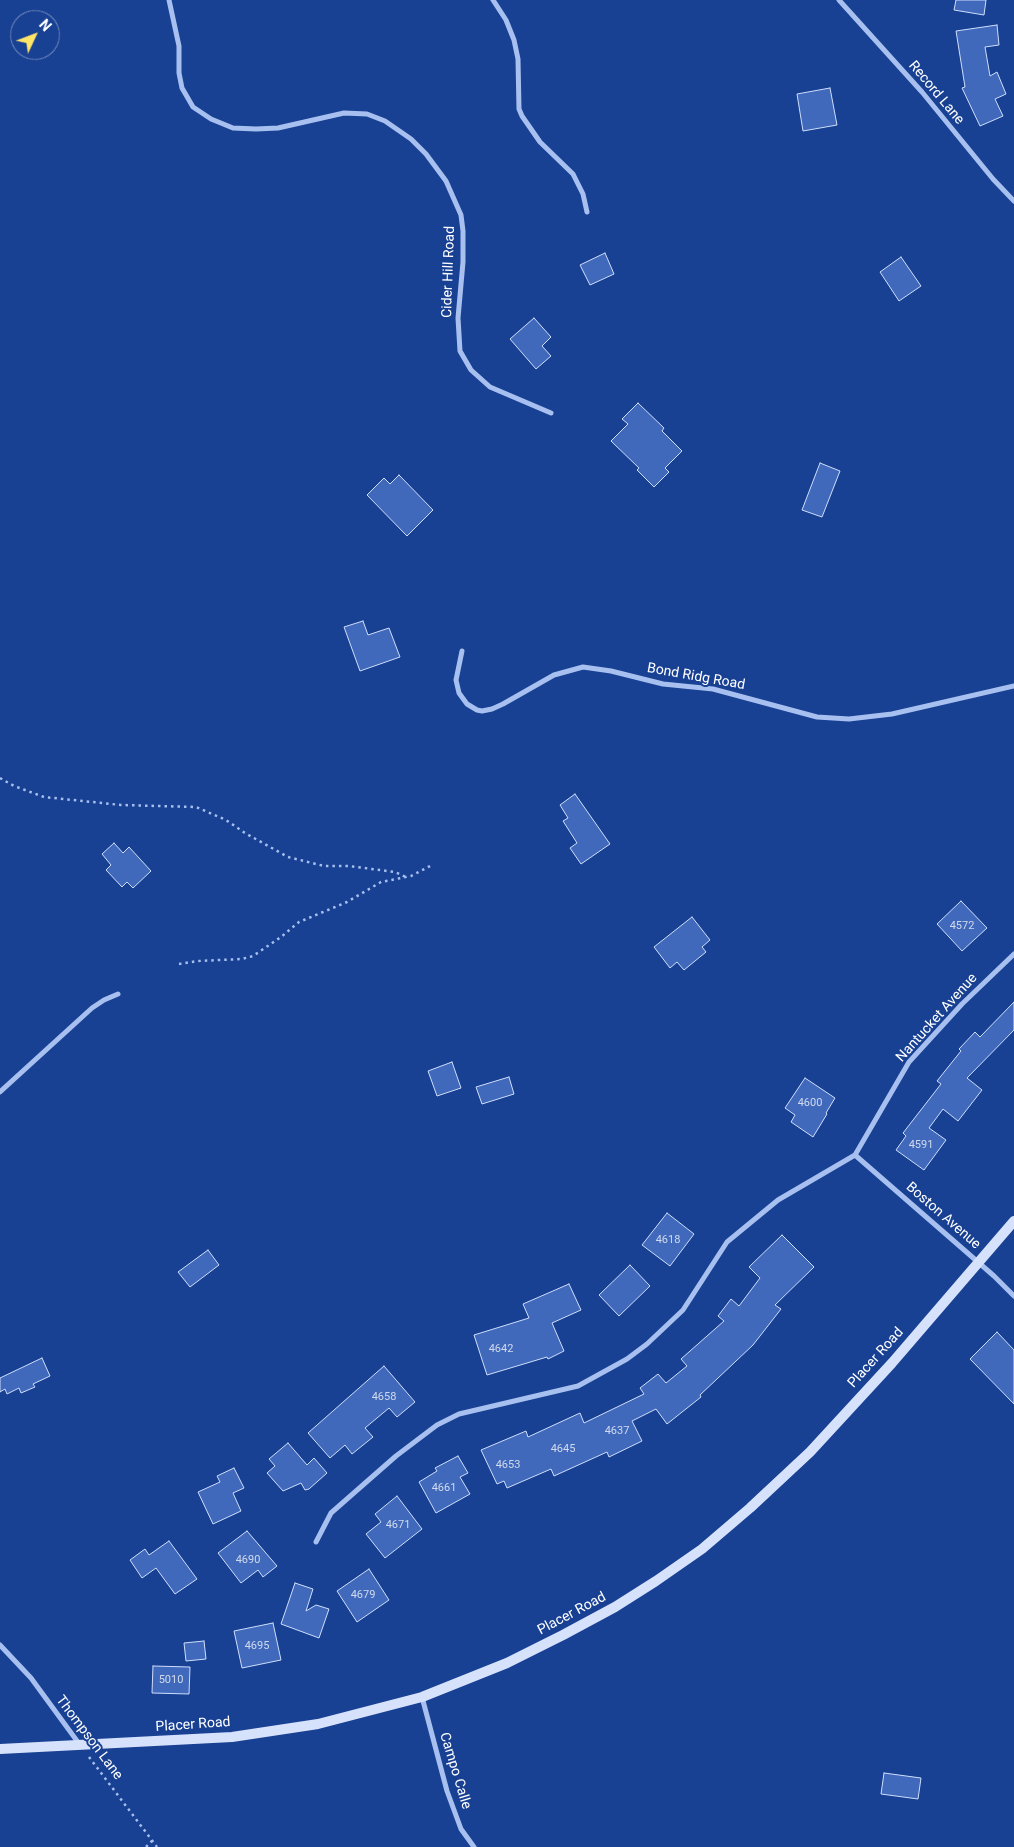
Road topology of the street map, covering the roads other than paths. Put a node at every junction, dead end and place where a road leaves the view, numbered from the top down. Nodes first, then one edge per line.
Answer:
1 (169, 0) edge
2 (493, 0) edge
3 (839, 0) edge
4 (1014, 201) edge
5 (587, 212) dead end
6 (551, 413) dead end
7 (462, 651) dead end
8 (1014, 686) edge
9 (1014, 954) edge
10 (118, 994) dead end
11 (0, 1092) edge
12 (855, 1155) junction
13 (1014, 1221) edge
14 (978, 1262) junction
15 (1014, 1296) edge
16 (316, 1542) dead end
17 (0, 1645) edge
18 (422, 1697) junction
19 (80, 1745) junction
20 (0, 1749) edge
21 (474, 1847) edge

1 - 6 street, Cider Hill Road
2 - 5 street
3 - 4 street, Record Lane
7 - 8 street, Bond Ridg Road
9 - 12 street, Nantucket Avenue
10 - 11 street
12 - 14 street, Boston Avenue
12 - 16 street
13 - 14 main road, Placer Road
14 - 15 street, Boston Avenue
14 - 18 main road, Placer Road
17 - 19 street, Thompson Lane
18 - 19 main road, Placer Road
18 - 21 street, Campo Calle
19 - 20 main road, Placer Road

